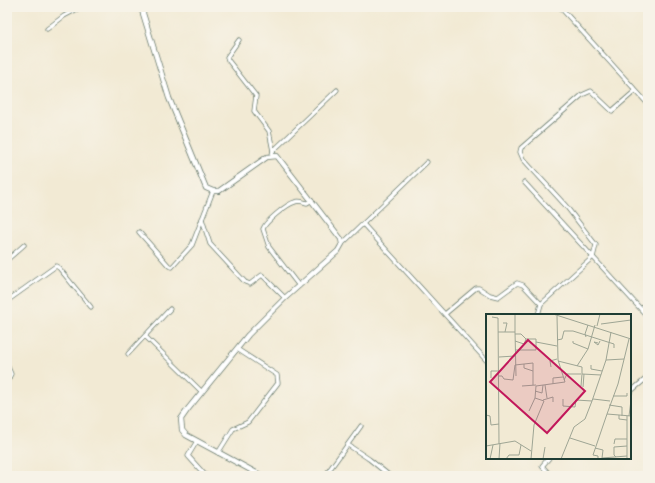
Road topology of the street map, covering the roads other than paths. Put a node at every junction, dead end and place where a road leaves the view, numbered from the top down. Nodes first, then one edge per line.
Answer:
1 (81, 7) edge
2 (141, 7) edge
3 (560, 7) edge
4 (47, 29) dead end
5 (239, 40) dead end
6 (337, 90) dead end
7 (635, 91) junction
8 (648, 104) edge
9 (273, 153) junction
10 (428, 162) dead end
11 (524, 182) dead end
12 (213, 191) junction
13 (312, 200) junction
14 (202, 219) junction
15 (363, 224) junction
16 (139, 232) dead end
17 (342, 244) junction
18 (24, 245) dead end
19 (593, 257) junction
20 (7, 260) edge
21 (299, 286) junction
22 (285, 298) junction
23 (7, 301) edge
24 (648, 303) edge
25 (541, 304) junction
26 (91, 307) dead end
27 (170, 309) dead end
28 (640, 309) junction
29 (445, 314) junction
30 (538, 314) edge
31 (648, 317) edge
32 (145, 336) junction
33 (237, 348) junction
34 (128, 354) dead end
35 (486, 360) edge
36 (7, 365) edge
37 (648, 377) edge
38 (7, 382) edge
39 (631, 391) edge
40 (202, 392) junction
41 (361, 426) dead end
42 (196, 441) junction
43 (348, 445) junction
44 (218, 453) junction
45 (548, 459) edge
46 (206, 476) edge
47 (262, 476) edge
48 (325, 476) edge
49 (390, 476) edge
50 (550, 476) edge

1 - 4 street
2 - 12 street
3 - 7 street
5 - 9 street
6 - 9 street
7 - 8 street
7 - 19 street
9 - 12 street
9 - 13 street
10 - 15 street
11 - 19 street
12 - 14 street
13 - 17 street
13 - 21 street
14 - 16 street
14 - 22 street
15 - 17 street
15 - 29 street
17 - 21 street
18 - 20 street
19 - 25 street
19 - 28 street
21 - 22 street
22 - 33 street
23 - 26 street
24 - 28 street
25 - 29 street
25 - 30 street
27 - 32 street
28 - 31 street
29 - 35 street
32 - 34 street
32 - 40 street
33 - 40 street
33 - 44 street
36 - 38 street
37 - 39 street
40 - 42 street
41 - 43 street
42 - 44 street
42 - 46 street
43 - 48 street
43 - 49 street
44 - 47 street
45 - 50 street

